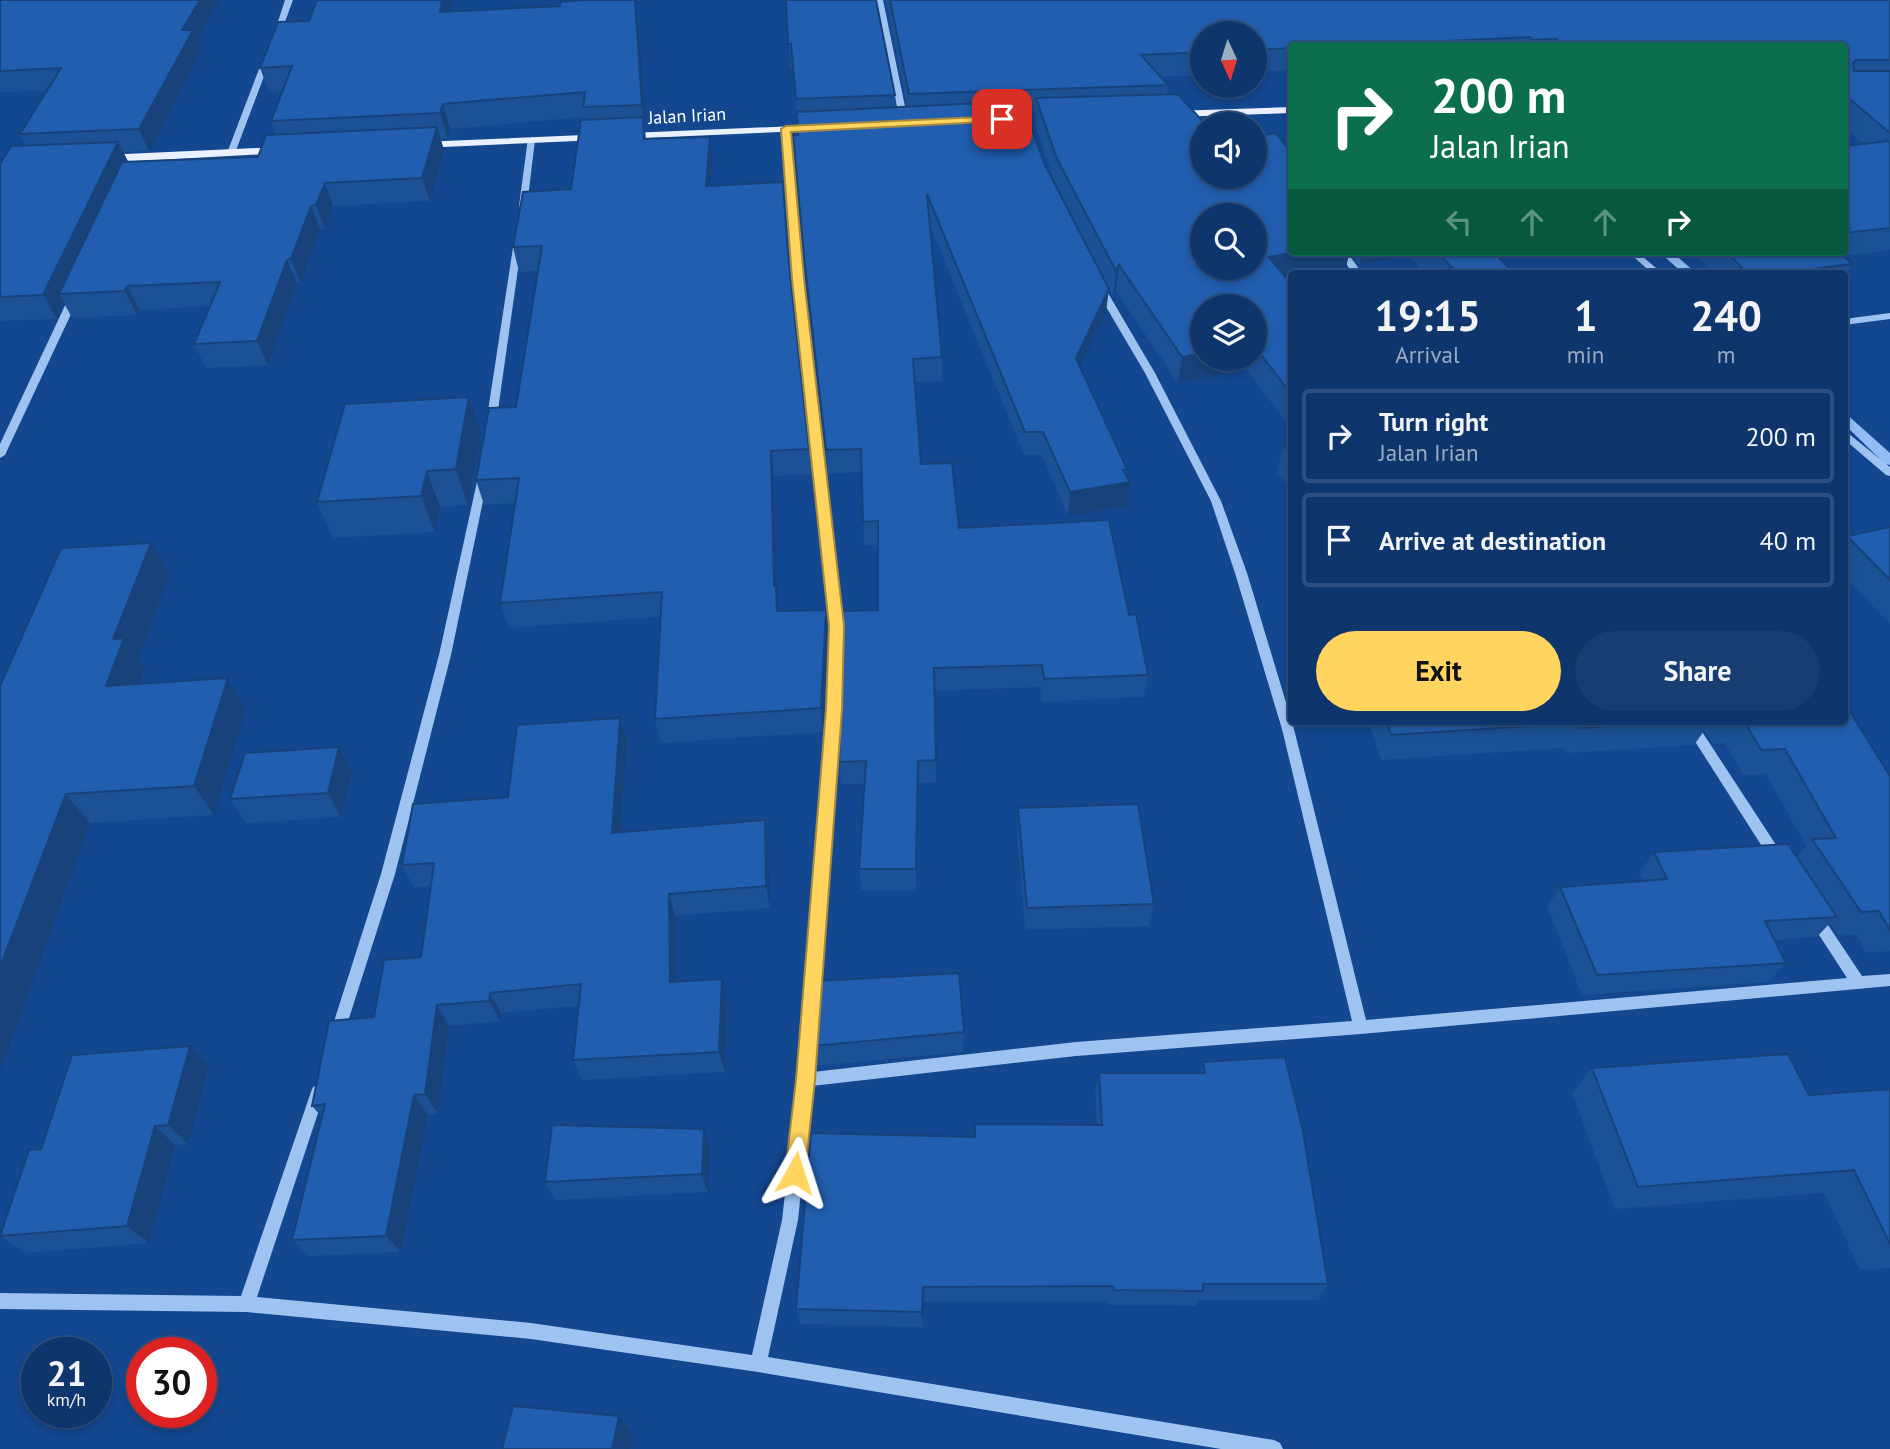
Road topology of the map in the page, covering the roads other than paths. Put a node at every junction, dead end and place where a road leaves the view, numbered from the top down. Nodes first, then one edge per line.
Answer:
1 (289, 0) edge
2 (879, 0) edge
3 (1288, 110) edge
4 (1245, 111) joint
5 (1163, 114) edge
6 (904, 124) junction
7 (918, 124) edge
8 (891, 125) edge
9 (838, 127) edge
10 (786, 129) junction
11 (531, 140) junction
12 (1267, 142) edge
13 (408, 145) edge
14 (299, 150) edge
15 (231, 153) junction
16 (140, 157) junction
17 (1277, 157) edge
18 (89, 159) edge
19 (134, 169) edge
20 (1637, 256) edge
21 (1653, 270) edge
22 (1094, 276) edge
23 (78, 289) edge
24 (1890, 316) edge
25 (1848, 321) edge
26 (489, 433) edge
27 (1848, 436) edge
28 (0, 455) edge
29 (485, 460) edge
30 (1890, 473) edge
31 (1691, 725) edge
32 (1785, 871) edge
33 (1807, 905) edge
34 (1890, 980) edge
35 (1858, 985) junction
36 (1361, 1027) junction
37 (334, 1044) edge
38 (805, 1080) junction
39 (321, 1083) edge
40 (0, 1301) edge
41 (246, 1304) junction
42 (758, 1364) junction
43 (1274, 1449) edge

1 - 15 street
2 - 6 street
3 - 4 main road
4 - 5 main road
6 - 7 main road
6 - 8 main road
9 - 10 main road, Jalan Irian
10 - 11 main road, Jalan Irian
10 - 38 street
11 - 13 main road, Jalan Irian
11 - 26 street
12 - 17 street
14 - 15 main road
15 - 16 main road
16 - 18 main road
16 - 19 street
20 - 21 street
22 - 36 street
23 - 28 street
24 - 25 street
27 - 30 street
29 - 37 street
31 - 32 street
33 - 35 street
34 - 35 street
35 - 36 street
36 - 38 street
38 - 42 street
39 - 41 street
40 - 41 street
41 - 42 street
42 - 43 street

